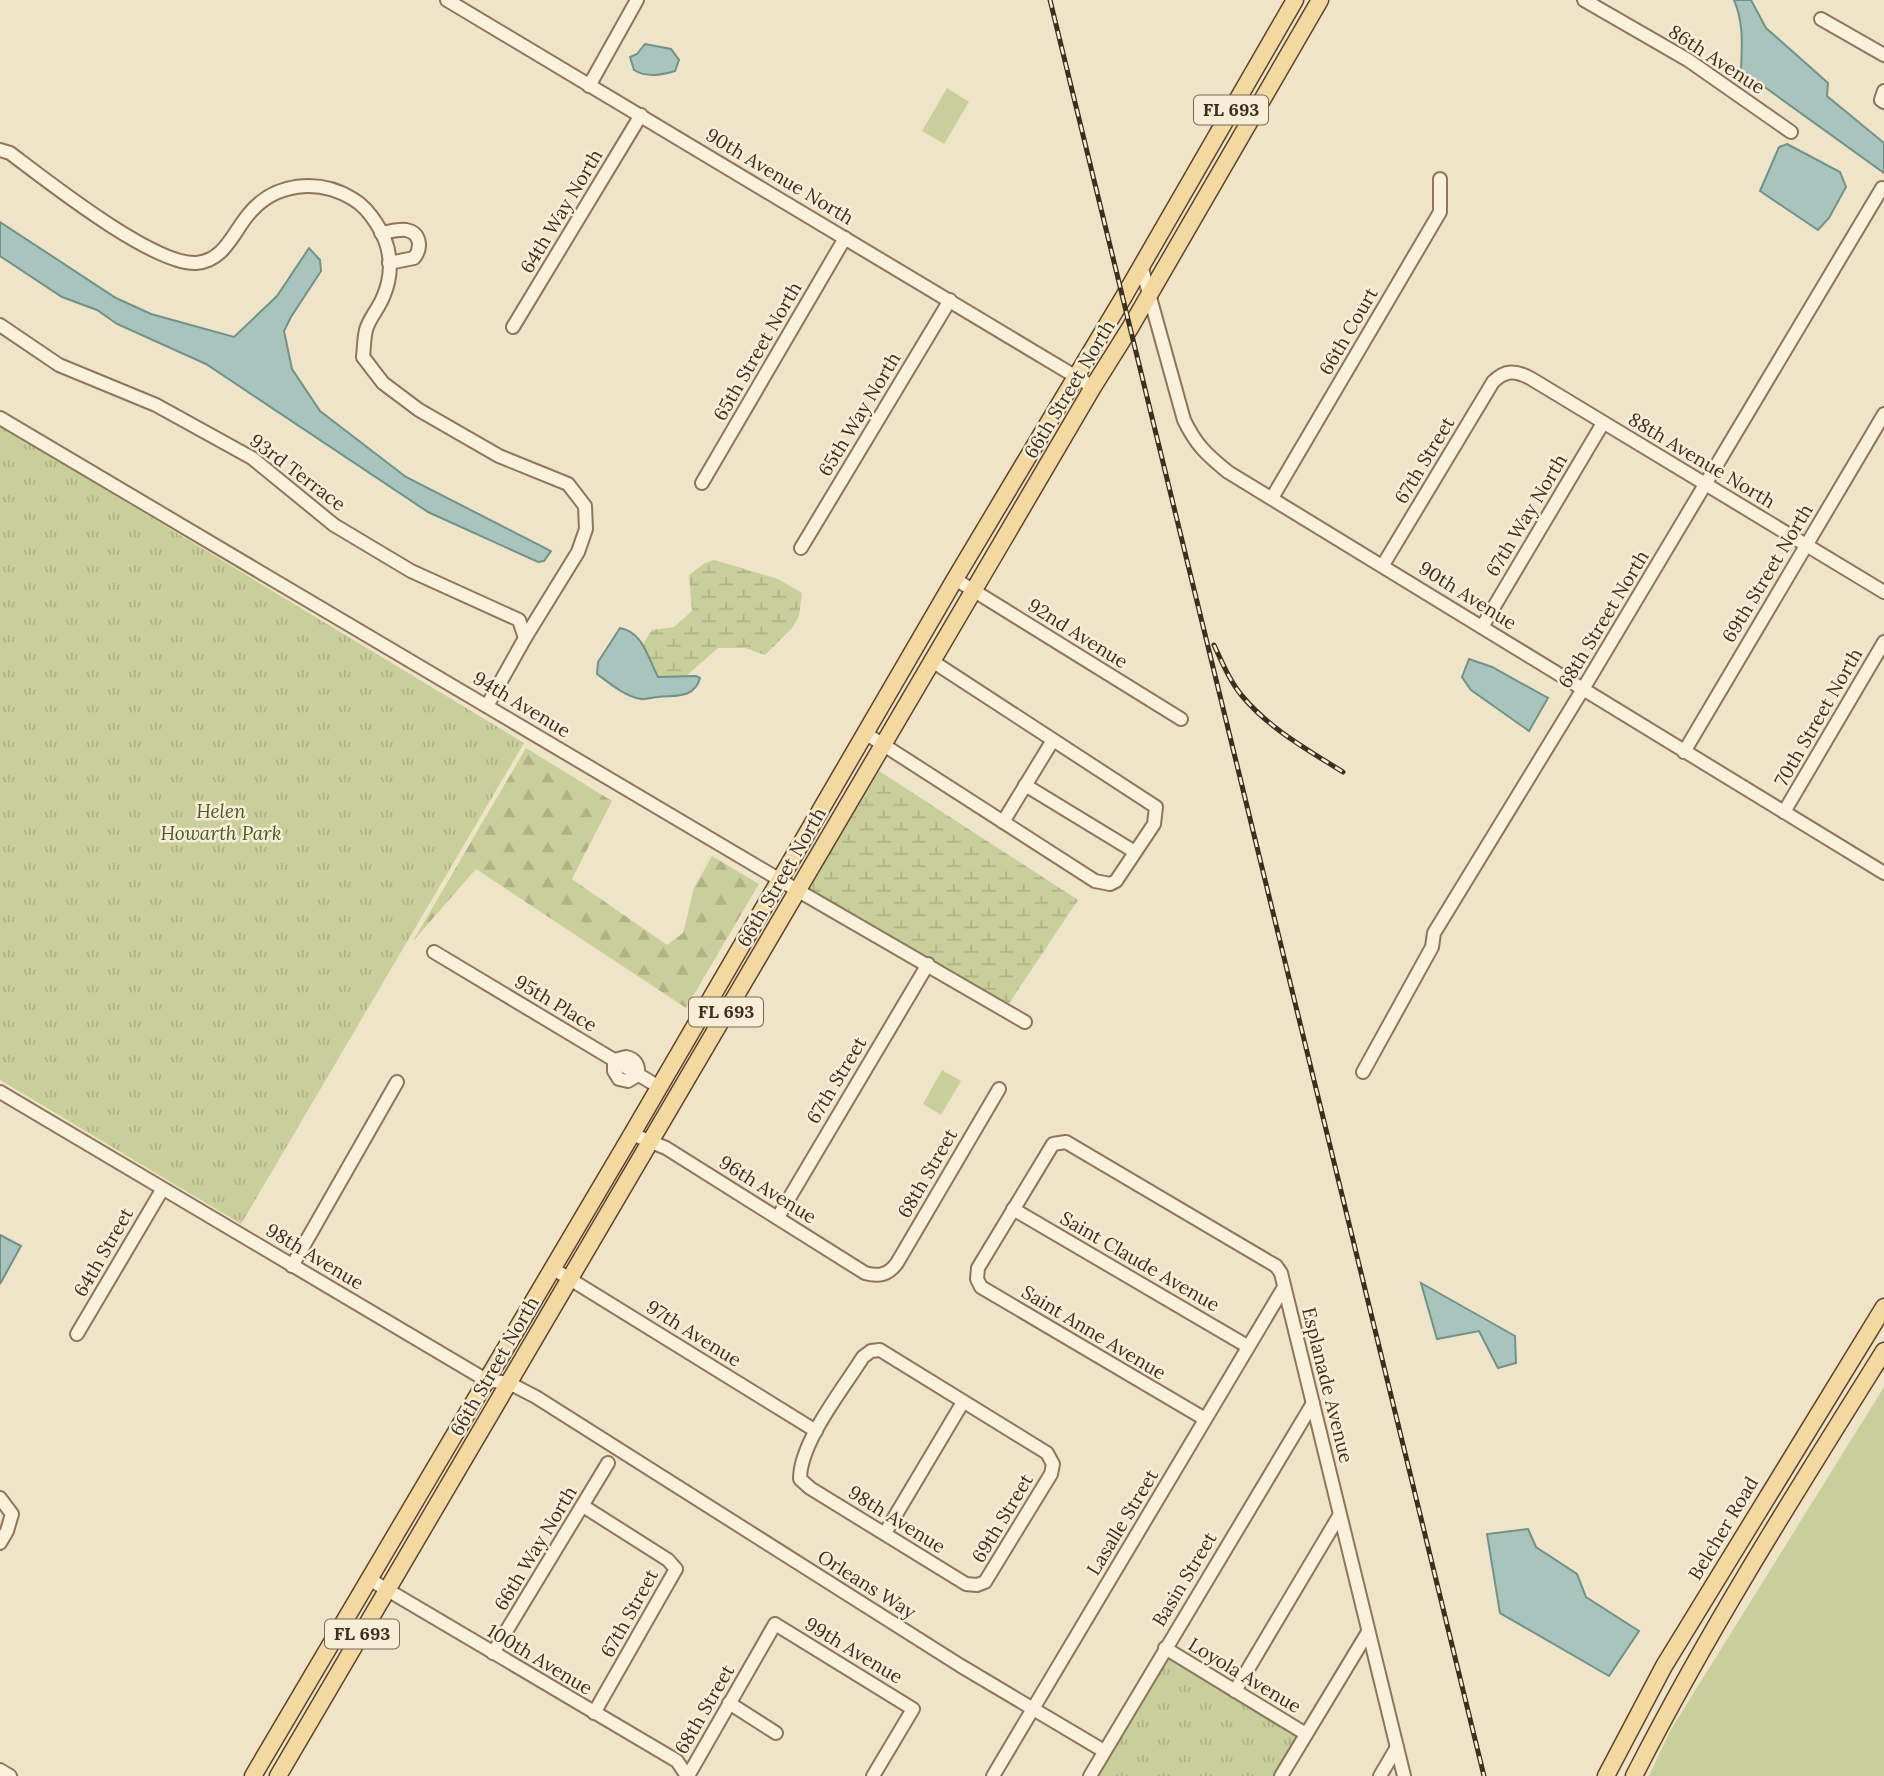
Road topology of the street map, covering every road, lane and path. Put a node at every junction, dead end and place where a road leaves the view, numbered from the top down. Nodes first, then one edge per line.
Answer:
1 (447, 0) edge
2 (637, 0) edge
3 (1298, 0) edge
4 (1584, 0) edge
5 (1318, 4) edge
6 (1821, 19) dead end
7 (1884, 55) edge
8 (589, 86) junction
9 (641, 115) junction
10 (1224, 122) junction
11 (1791, 132) dead end
12 (1242, 133) junction
13 (0, 150) edge
14 (1440, 179) dead end
15 (1883, 189) edge
16 (381, 233) junction
17 (845, 238) junction
18 (389, 263) junction
19 (1141, 265) junction
20 (1150, 293) junction
21 (950, 300) junction
22 (0, 325) edge
23 (513, 327) dead end
24 (1075, 376) junction
25 (1499, 376) joint
26 (1093, 387) junction
27 (1884, 414) edge
28 (0, 418) edge
29 (1603, 423) junction
30 (702, 483) dead end
31 (1705, 484) junction
32 (1272, 498) junction
33 (1806, 545) junction
34 (801, 548) dead end
35 (1383, 565) junction
36 (955, 579) junction
37 (974, 591) junction
38 (1884, 592) edge
39 (1482, 627) junction
40 (525, 638) junction
41 (1884, 642) edge
42 (932, 661) junction
43 (1583, 689) junction
44 (487, 706) junction
45 (1181, 719) dead end
46 (866, 733) junction
47 (1054, 740) junction
48 (883, 745) junction
49 (1684, 752) junction
50 (1025, 785) junction
51 (1784, 812) junction
52 (1003, 821) junction
53 (1135, 852) junction
54 (1884, 872) edge
55 (779, 879) junction
56 (797, 890) junction
57 (434, 952) dead end
58 (928, 964) junction
59 (1025, 1022) dead end
60 (1363, 1072) dead end
61 (397, 1082) dead end
62 (659, 1087) junction
63 (999, 1089) dead end
64 (0, 1092) edge
65 (632, 1134) junction
66 (649, 1143) junction
67 (162, 1190) junction
68 (1013, 1209) junction
69 (778, 1217) junction
70 (292, 1265) junction
71 (552, 1268) junction
72 (884, 1274) joint
73 (570, 1279) junction
74 (1284, 1287) junction
75 (1884, 1307) edge
76 (77, 1334) dead end
77 (1247, 1346) junction
78 (1884, 1351) edge
79 (486, 1380) junction
80 (509, 1383) junction
81 (963, 1402) junction
82 (1313, 1403) junction
83 (1205, 1419) junction
84 (816, 1431) junction
85 (612, 1446) joint
86 (608, 1463) dead end
87 (0, 1497) edge
88 (583, 1506) junction
89 (1339, 1516) junction
90 (884, 1533) junction
91 (0, 1543) edge
92 (369, 1579) junction
93 (977, 1585) joint
94 (388, 1590) junction
95 (775, 1625) joint
96 (1368, 1632) junction
97 (1165, 1648) junction
98 (493, 1653) junction
99 (1235, 1691) junction
100 (729, 1703) junction
101 (1033, 1710) junction
102 (594, 1713) junction
103 (776, 1733) dead end
104 (1306, 1734) junction
105 (1397, 1747) junction
106 (1104, 1751) junction
107 (0, 1770) edge
108 (10, 1776) edge
109 (253, 1776) edge
110 (278, 1776) edge
111 (687, 1776) edge
112 (873, 1776) edge
113 (993, 1776) edge
114 (1090, 1776) edge
115 (1281, 1776) edge
116 (1380, 1776) edge
117 (1404, 1776) edge
118 (1606, 1776) edge
119 (1634, 1776) edge

1 - 8 street, 90th Avenue North
2 - 8 street
3 - 5 street
3 - 10 main road, 66th Street North / FL 693
4 - 11 street, 86th Avenue
5 - 12 main road, 66th Street North / FL 693
6 - 7 street
8 - 9 street, 90th Avenue North
9 - 17 street, 90th Avenue North
9 - 23 street, 64th Way North
10 - 12 main road
10 - 19 main road, 66th Street North / FL 693
12 - 20 main road, 66th Street North / FL 693
13 - 16 street
14 - 32 street, 66th Court
15 - 31 street, 68th Street North
16 - 18 street
16 - 18 street
17 - 21 street, 90th Avenue North
17 - 30 street, 65th Street North
18 - 40 street
19 - 20 street, 90th Avenue
19 - 24 main road, 66th Street North / FL 693
20 - 26 main road, 66th Street North / FL 693
20 - 32 street, 90th Avenue
21 - 24 street, 90th Avenue North
21 - 34 street, 65th Way North
22 - 40 street, 93rd Terrace
24 - 26 street, 90th Avenue North
24 - 36 main road, 66th Street North / FL 693
25 - 29 street, 88th Avenue North
25 - 35 street, 67th Street
26 - 37 main road, 66th Street North / FL 693
27 - 33 street, 69th Street North
28 - 44 street, 94th Avenue
29 - 31 street, 88th Avenue North
29 - 39 street, 67th Way North
31 - 33 street, 88th Avenue North
31 - 43 street, 68th Street North
32 - 35 street, 90th Avenue
33 - 38 street, 88th Avenue North
33 - 49 street, 69th Street North
35 - 39 street, 90th Avenue
36 - 37 street, 92nd Avenue
36 - 46 main road, 66th Street North / FL 693
37 - 42 main road, 66th Street North / FL 693
37 - 45 street, 92nd Avenue
39 - 43 street, 90th Avenue
40 - 44 street
41 - 51 street, 70th Street North
42 - 47 street
42 - 48 main road, 66th Street North / FL 693
43 - 49 street, 90th Avenue
43 - 60 street, 68th Street North
44 - 55 street, 94th Avenue
46 - 48 street
46 - 55 main road, 66th Street North / FL 693
47 - 50 street
47 - 53 street
48 - 52 street
48 - 56 main road, 66th Street North / FL 693
49 - 51 street, 90th Avenue
50 - 52 street
50 - 53 street
51 - 54 street, 90th Avenue
52 - 53 street
55 - 56 street, 94th Avenue
55 - 62 main road, 66th Street North / FL 693
56 - 58 street, 94th Avenue
56 - 66 main road, 66th Street North / FL 693
57 - 62 street, 95th Place
58 - 59 street, 94th Avenue
58 - 69 street, 67th Street
61 - 70 street
62 - 65 main road, 66th Street North / FL 693
63 - 72 street, 68th Street
64 - 67 street, 98th Avenue
65 - 66 street, 96th Avenue
65 - 71 main road, 66th Street North / FL 693
66 - 69 street, 96th Avenue
66 - 73 main road, 66th Street North / FL 693
67 - 70 street, 98th Avenue
67 - 76 street, 64th Street
68 - 74 street, Esplanade Avenue
68 - 77 street, Saint Claude Avenue
68 - 83 street, Saint Anne Avenue
69 - 72 street, 96th Avenue
70 - 79 street, 98th Avenue
71 - 73 street, 97th Avenue
71 - 79 main road, 66th Street North / FL 693
73 - 80 main road, 66th Street North / FL 693
73 - 84 street, 97th Avenue
74 - 77 street, Lasalle Street
74 - 82 street, Esplanade Avenue
75 - 118 main road, Belcher Road
77 - 83 street, Lasalle Street
78 - 119 main road
79 - 80 street, 98th Avenue
79 - 92 main road, 66th Street North / FL 693
80 - 85 street, 98th Avenue
80 - 94 main road, 66th Street North / FL 693
81 - 84 street
81 - 90 street
81 - 93 street, 69th Street
82 - 89 street, Esplanade Avenue
82 - 97 street, Basin Street
83 - 101 street, Lasalle Street
84 - 90 street, 98th Avenue
85 - 101 street, Orleans Way
86 - 88 street, 66th Way North
87 - 91 street
88 - 98 street, 66th Way North
88 - 102 street, 67th Street
89 - 96 street, Esplanade Avenue
89 - 99 street
90 - 93 street, 98th Avenue
92 - 94 street, 100th Avenue
92 - 109 main road, 66th Street North / FL 693
94 - 98 street, 100th Avenue
94 - 110 main road, 66th Street North / FL 693
95 - 100 street, 68th Street
95 - 112 street, 99th Avenue
96 - 104 street
96 - 105 street, Esplanade Avenue
97 - 99 street, Loyola Avenue
97 - 106 street, Basin Street
98 - 102 street, 100th Avenue
99 - 104 street, Loyola Avenue
100 - 103 street
100 - 111 street, 68th Street
101 - 106 street, Orleans Way
101 - 113 street, Lasalle Street
102 - 111 street, 100th Avenue
104 - 115 street
105 - 116 street
105 - 117 street, Esplanade Avenue
106 - 114 street, Basin Street
107 - 108 street

